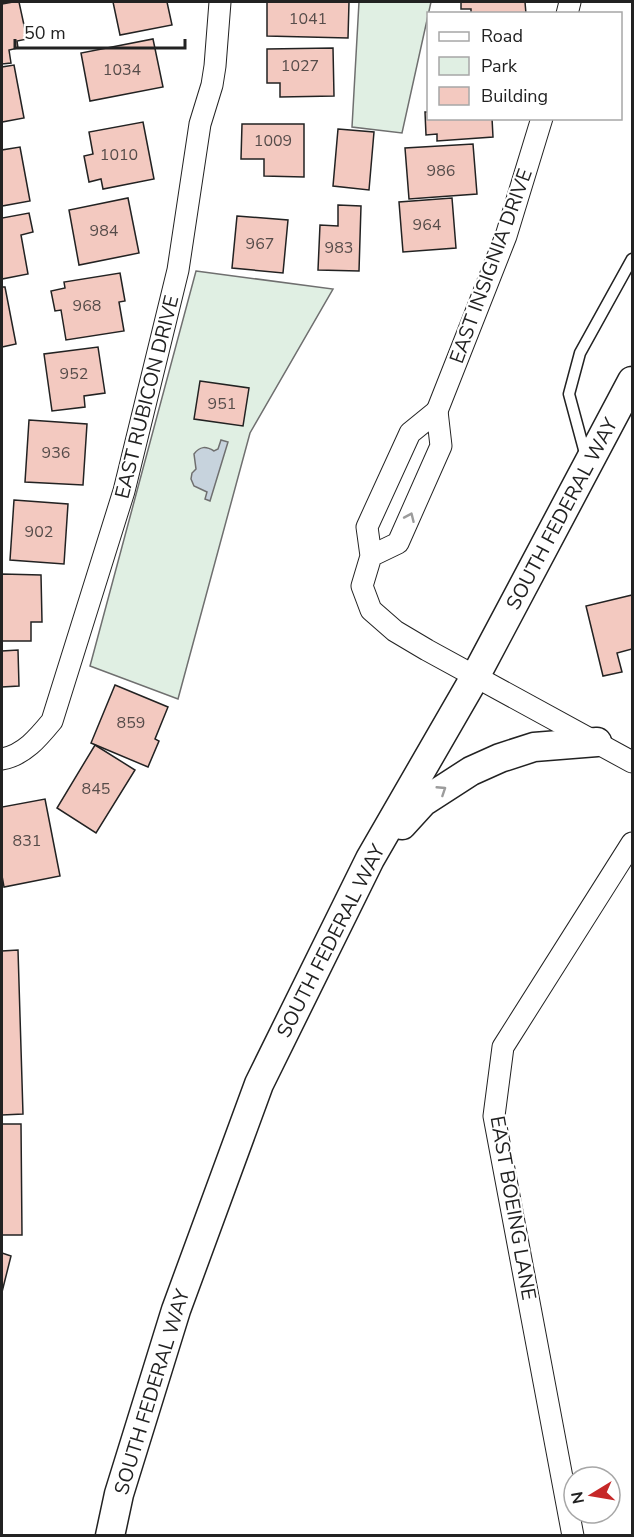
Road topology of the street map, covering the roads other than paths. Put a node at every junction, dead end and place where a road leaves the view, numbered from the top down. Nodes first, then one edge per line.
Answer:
1 (220, 2) edge
2 (541, 120) edge
3 (633, 259) edge
4 (626, 398) edge
5 (437, 411) junction
6 (588, 466) junction
7 (371, 556) junction
8 (475, 678) junction
9 (597, 742) junction
10 (2, 759) edge
11 (633, 762) edge
12 (633, 843) edge
13 (370, 859) junction
14 (110, 1536) edge
15 (573, 1536) edge

1 - 10 street, EAST RUBICON DRIVE
2 - 5 street, EAST INSIGNIA DRIVE
3 - 6 lane
4 - 6 main road, SOUTH FEDERAL WAY
5 - 7 street, EAST INSIGNIA DRIVE
7 -> 5 street, EAST INSIGNIA DRIVE
6 - 8 main road, SOUTH FEDERAL WAY
7 - 8 street, EAST INSIGNIA DRIVE
8 - 9 street, EAST INSIGNIA DRIVE
8 - 13 main road, SOUTH FEDERAL WAY
9 - 11 street, EAST INSIGNIA DRIVE
13 -> 9 main road
12 - 15 street, EAST BOEING LANE
13 - 14 main road, SOUTH FEDERAL WAY

